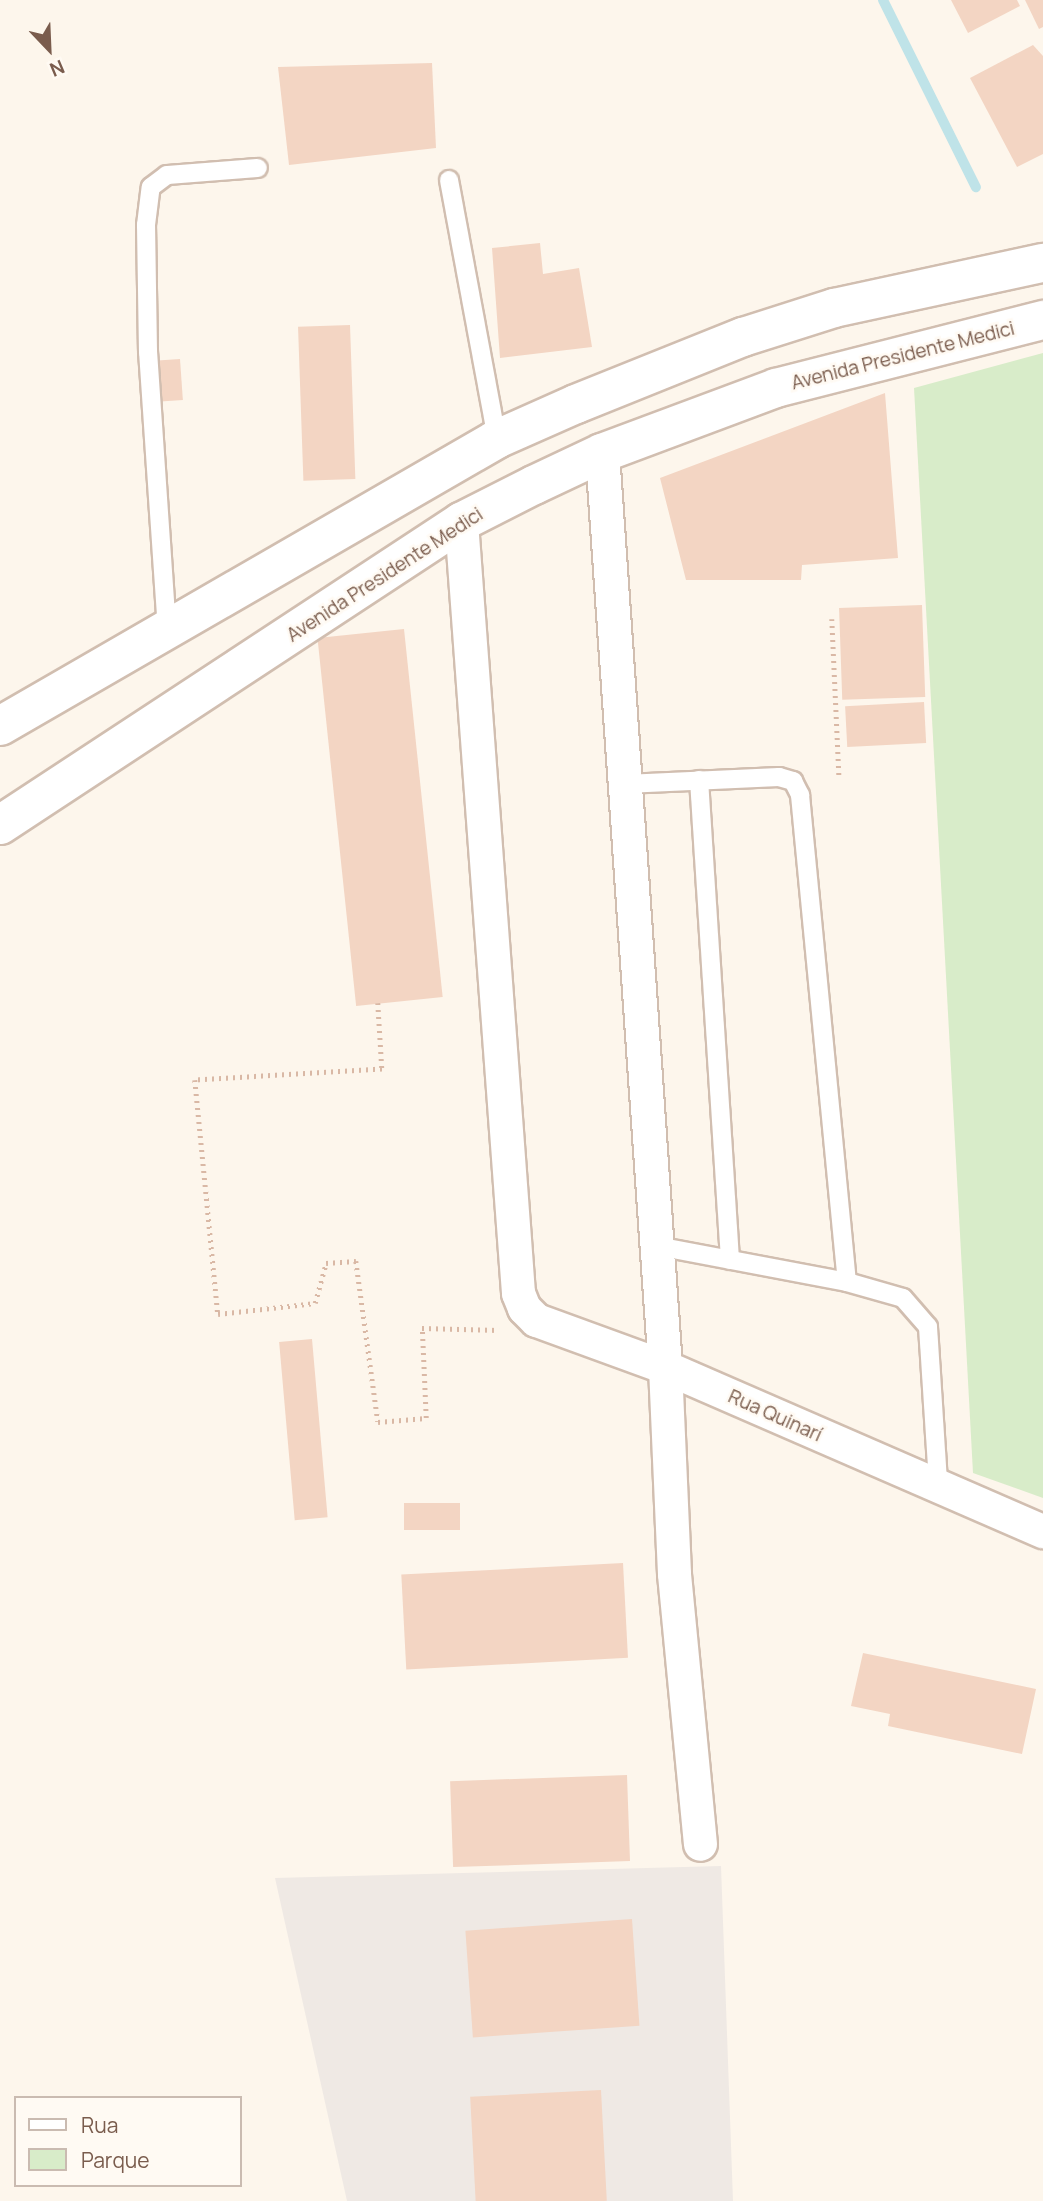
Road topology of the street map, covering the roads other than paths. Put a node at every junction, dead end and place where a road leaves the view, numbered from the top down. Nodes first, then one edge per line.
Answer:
1 (258, 168) dead end
2 (449, 180) dead end
3 (1030, 265) edge
4 (1038, 321) edge
5 (497, 439) junction
6 (603, 453) junction
7 (461, 522) junction
8 (167, 630) junction
9 (0, 726) edge
10 (699, 780) junction
11 (625, 784) junction
12 (0, 825) edge
13 (657, 1246) junction
14 (730, 1260) junction
15 (847, 1282) junction
16 (665, 1367) junction
17 (938, 1483) junction
18 (1043, 1531) edge
19 (700, 1844) dead end

1 - 8 lane
2 - 5 lane
3 - 4 street
3 - 5 street
4 - 6 street, Avenida Presidente Medici
5 - 8 street
6 - 7 street, Avenida Presidente Medici
6 - 11 street
7 - 12 street, Avenida Presidente Medici
7 - 16 street, Rua Quinarí
8 - 9 street
10 - 11 lane
10 - 14 lane
10 - 15 lane
11 - 13 street
13 - 14 lane
13 - 16 street
14 - 15 lane
15 - 17 lane
16 - 17 street, Rua Quinarí
16 - 19 street
17 - 18 street, Rua Quinarí

